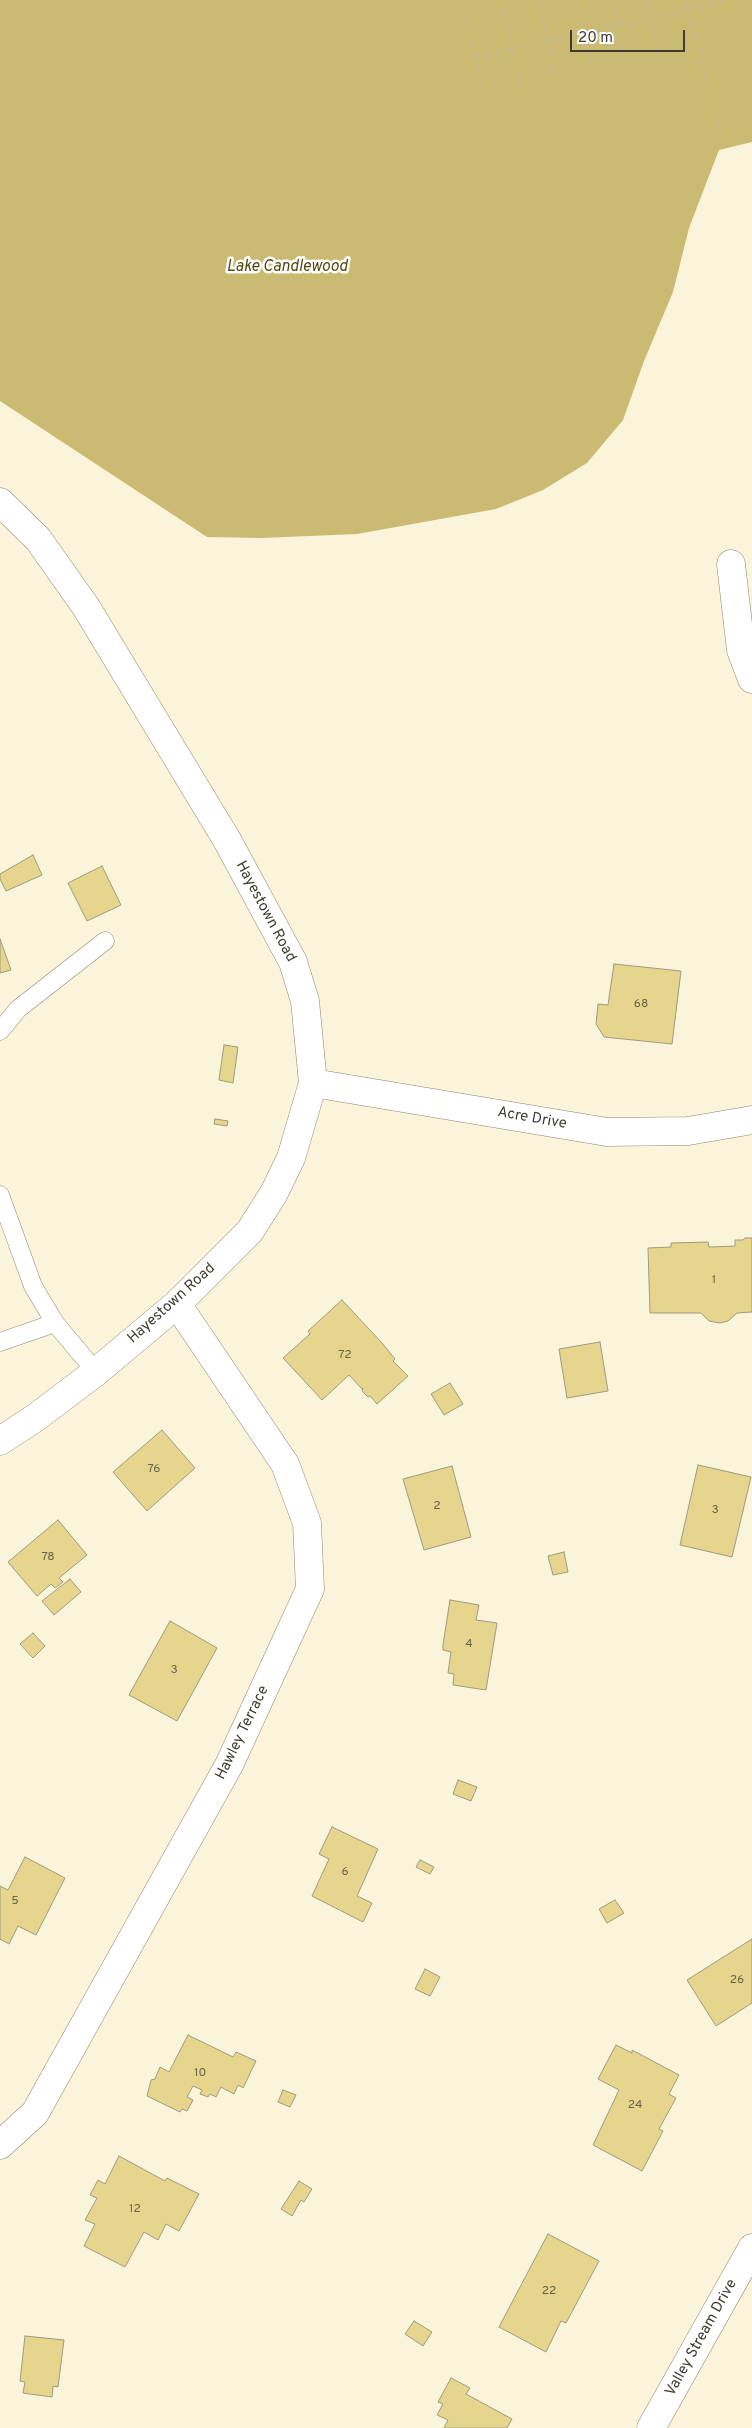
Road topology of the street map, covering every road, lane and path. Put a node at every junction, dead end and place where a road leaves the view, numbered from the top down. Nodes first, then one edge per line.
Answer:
1 (575, 0) edge
2 (611, 0) edge
3 (646, 0) edge
4 (685, 0) edge
5 (726, 0) edge
6 (538, 1) edge
7 (687, 8) junction
8 (505, 10) dead end
9 (466, 17) dead end
10 (650, 17) junction
11 (617, 24) junction
12 (583, 32) junction
13 (548, 40) junction
14 (512, 48) junction
15 (658, 56) dead end
16 (476, 57) junction
17 (623, 62) dead end
18 (592, 69) dead end
19 (556, 76) dead end
20 (520, 85) dead end
21 (485, 97) dead end
22 (724, 148) dead end
23 (0, 502) edge
24 (731, 564) dead end
25 (752, 679) edge
26 (105, 941) dead end
27 (0, 1031) edge
28 (314, 1083) junction
29 (752, 1120) edge
30 (0, 1195) edge
31 (177, 1304) junction
32 (55, 1323) junction
33 (0, 1342) edge
34 (96, 1372) junction
35 (0, 1441) edge
36 (0, 2145) edge
37 (752, 2248) edge
38 (651, 2428) edge

1 - 12 path
2 - 11 path
3 - 10 path
4 - 7 path
5 - 7 path
6 - 13 path
7 - 10 path
7 - 22 path
8 - 14 path
9 - 16 path
10 - 11 path
10 - 15 path
11 - 12 path
11 - 17 path
12 - 13 path
12 - 18 path
13 - 14 path
13 - 19 path
14 - 16 path
14 - 20 path
16 - 21 path
23 - 28 street, Hayestown Road
24 - 25 street
26 - 27 lane
28 - 29 street, Acre Drive
28 - 31 street, Hayestown Road
30 - 32 lane
31 - 34 street, Hayestown Road
31 - 36 street, Hawley Terrace
32 - 33 lane
32 - 34 lane
34 - 35 street, Hayestown Road
37 - 38 street, Valley Stream Drive

